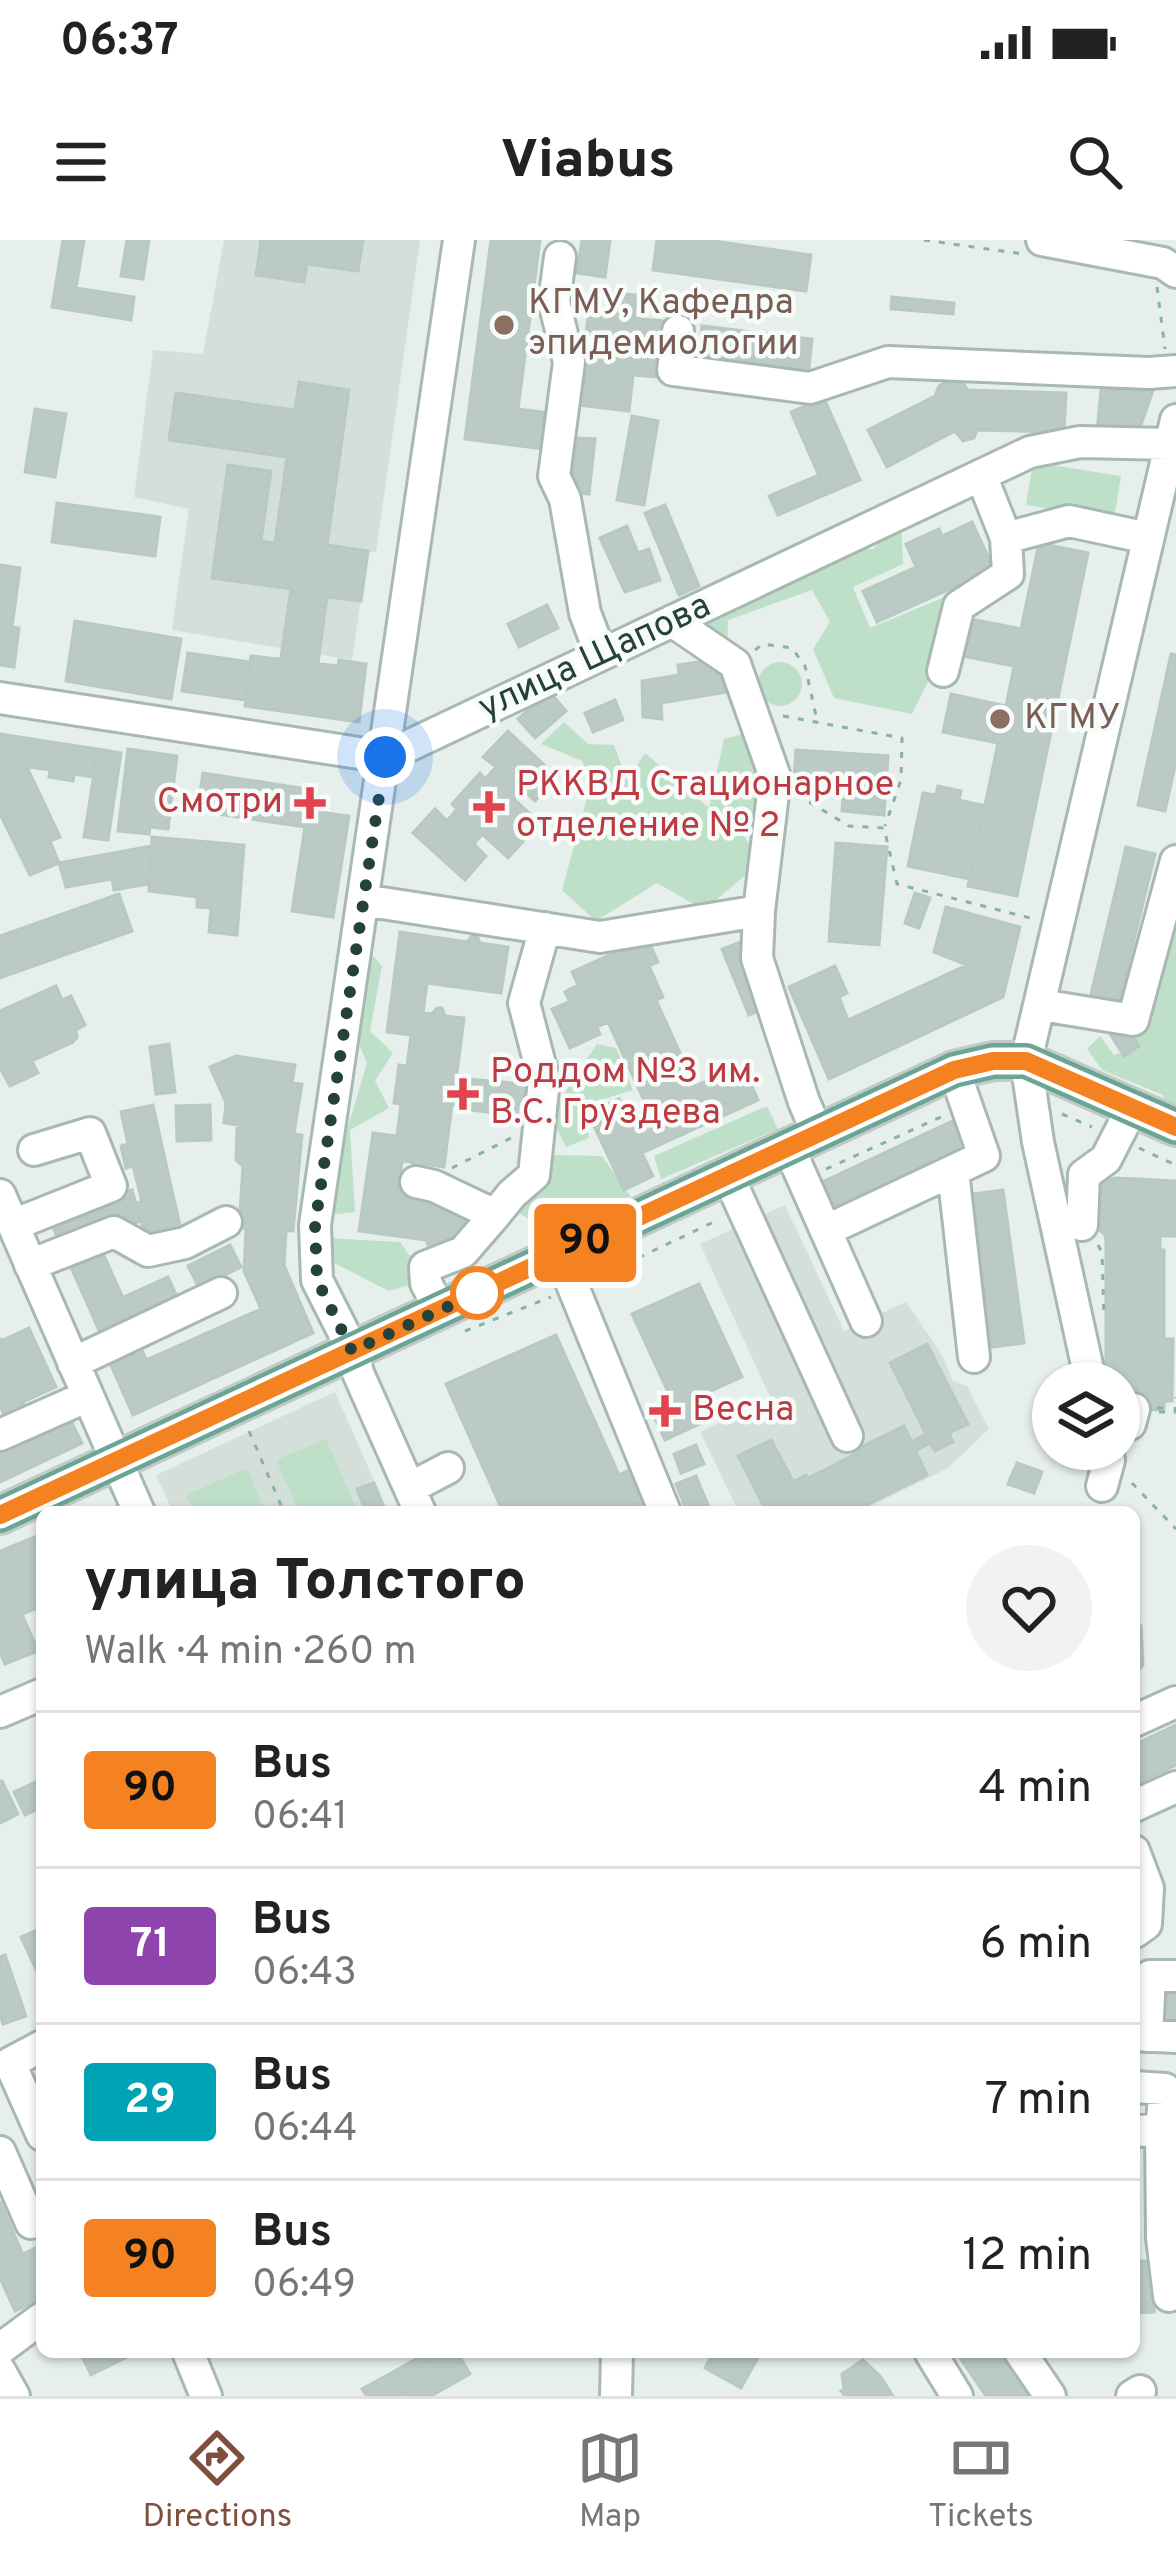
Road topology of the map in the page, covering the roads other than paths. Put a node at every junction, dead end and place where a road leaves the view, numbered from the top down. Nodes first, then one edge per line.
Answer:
1 (459, 240) edge
2 (1041, 248) edge
3 (560, 257) dead end
4 (1166, 273) edge
5 (678, 331) dead end
6 (1172, 372) edge
7 (1172, 432) edge
8 (981, 475) junction
9 (1006, 538) junction
10 (1148, 538) junction
11 (672, 621) junction
12 (601, 655) junction
13 (943, 671) dead end
14 (0, 698) edge
15 (385, 757) junction
16 (1176, 861) edge
17 (363, 900) junction
18 (759, 911) junction
19 (545, 928) junction
20 (1040, 1005) junction
21 (1026, 1061) junction
22 (954, 1070) junction
23 (1125, 1123) junction
24 (1176, 1127) edge
25 (34, 1150) dead end
26 (803, 1154) junction
27 (953, 1171) junction
28 (425, 1184) road end
29 (735, 1192) junction
30 (0, 1195) edge
31 (495, 1215) junction
32 (226, 1222) dead end
33 (13, 1225) junction
34 (1082, 1225) road end
35 (827, 1230) junction
36 (31, 1265) junction
37 (574, 1268) junction
38 (221, 1293) dead end
39 (451, 1321) junction
40 (866, 1321) dead end
41 (352, 1351) junction
42 (974, 1357) dead end
43 (1086, 1362) edge
44 (73, 1363) junction
45 (88, 1396) junction
46 (646, 1414) dead end
47 (0, 1435) edge
48 (847, 1436) dead end
49 (116, 1460) junction
50 (448, 1468) dead end
51 (415, 1500) edge
52 (136, 1506) edge
53 (663, 1506) edge
54 (0, 1515) edge
55 (36, 1697) edge
56 (1176, 1702) edge
57 (0, 1712) edge
58 (1140, 1718) edge
59 (1176, 1787) edge
60 (1140, 1803) edge
61 (1140, 1867) edge
62 (1140, 1928) edge
63 (1176, 1976) edge
64 (1152, 2036) edge
65 (36, 2049) edge
66 (1140, 2087) edge
67 (36, 2122) edge
68 (1148, 2131) edge
69 (0, 2152) edge
70 (36, 2221) edge
71 (1157, 2238) edge
72 (1169, 2296) dead end
73 (36, 2322) edge
74 (0, 2349) edge
75 (190, 2358) edge
76 (617, 2358) edge
77 (934, 2358) edge
78 (1024, 2358) edge
79 (0, 2371) edge
80 (14, 2396) edge
81 (206, 2396) edge
82 (616, 2396) edge
83 (957, 2396) edge
84 (1049, 2396) edge

1 - 15 street
2 - 4 street
3 - 12 street
5 - 6 street
7 - 8 street, улица Щапова
7 - 10 street
8 - 9 street
8 - 11 street, улица Щапова
9 - 10 street
9 - 13 street
10 - 20 street
11 - 12 street, улица Щапова
11 - 18 street
12 - 15 street, улица Щапова
14 - 15 street
15 - 17 street
16 - 20 street
17 - 19 street
17 - 41 street
18 - 19 street
18 - 26 street
19 - 31 street
20 - 21 street
21 - 22 main road
21 - 23 main road
21 - 43 street
22 - 26 main road
22 - 27 street
23 - 24 main road
23 - 34 street
25 - 33 street
26 - 29 main road
26 - 35 street
27 - 35 street
27 - 42 street
28 - 31 street
29 - 37 main road
29 - 48 street
30 - 33 street
31 - 39 street
32 - 36 street
33 - 36 street
35 - 40 street
36 - 44 street
37 - 39 main road
37 - 46 street
37 - 53 street
38 - 44 street
39 - 41 main road
41 - 49 main road
41 - 51 street
44 - 45 street
45 - 47 street
45 - 49 street
49 - 52 street
49 - 54 main road
50 - 51 street
55 - 57 street
56 - 58 street
59 - 60 street
61 - 62 street
63 - 64 street
65 - 67 street
66 - 68 street
68 - 71 street
69 - 70 street
71 - 72 street
73 - 74 street
75 - 81 street
76 - 82 street
77 - 83 street
78 - 84 street
79 - 80 street

